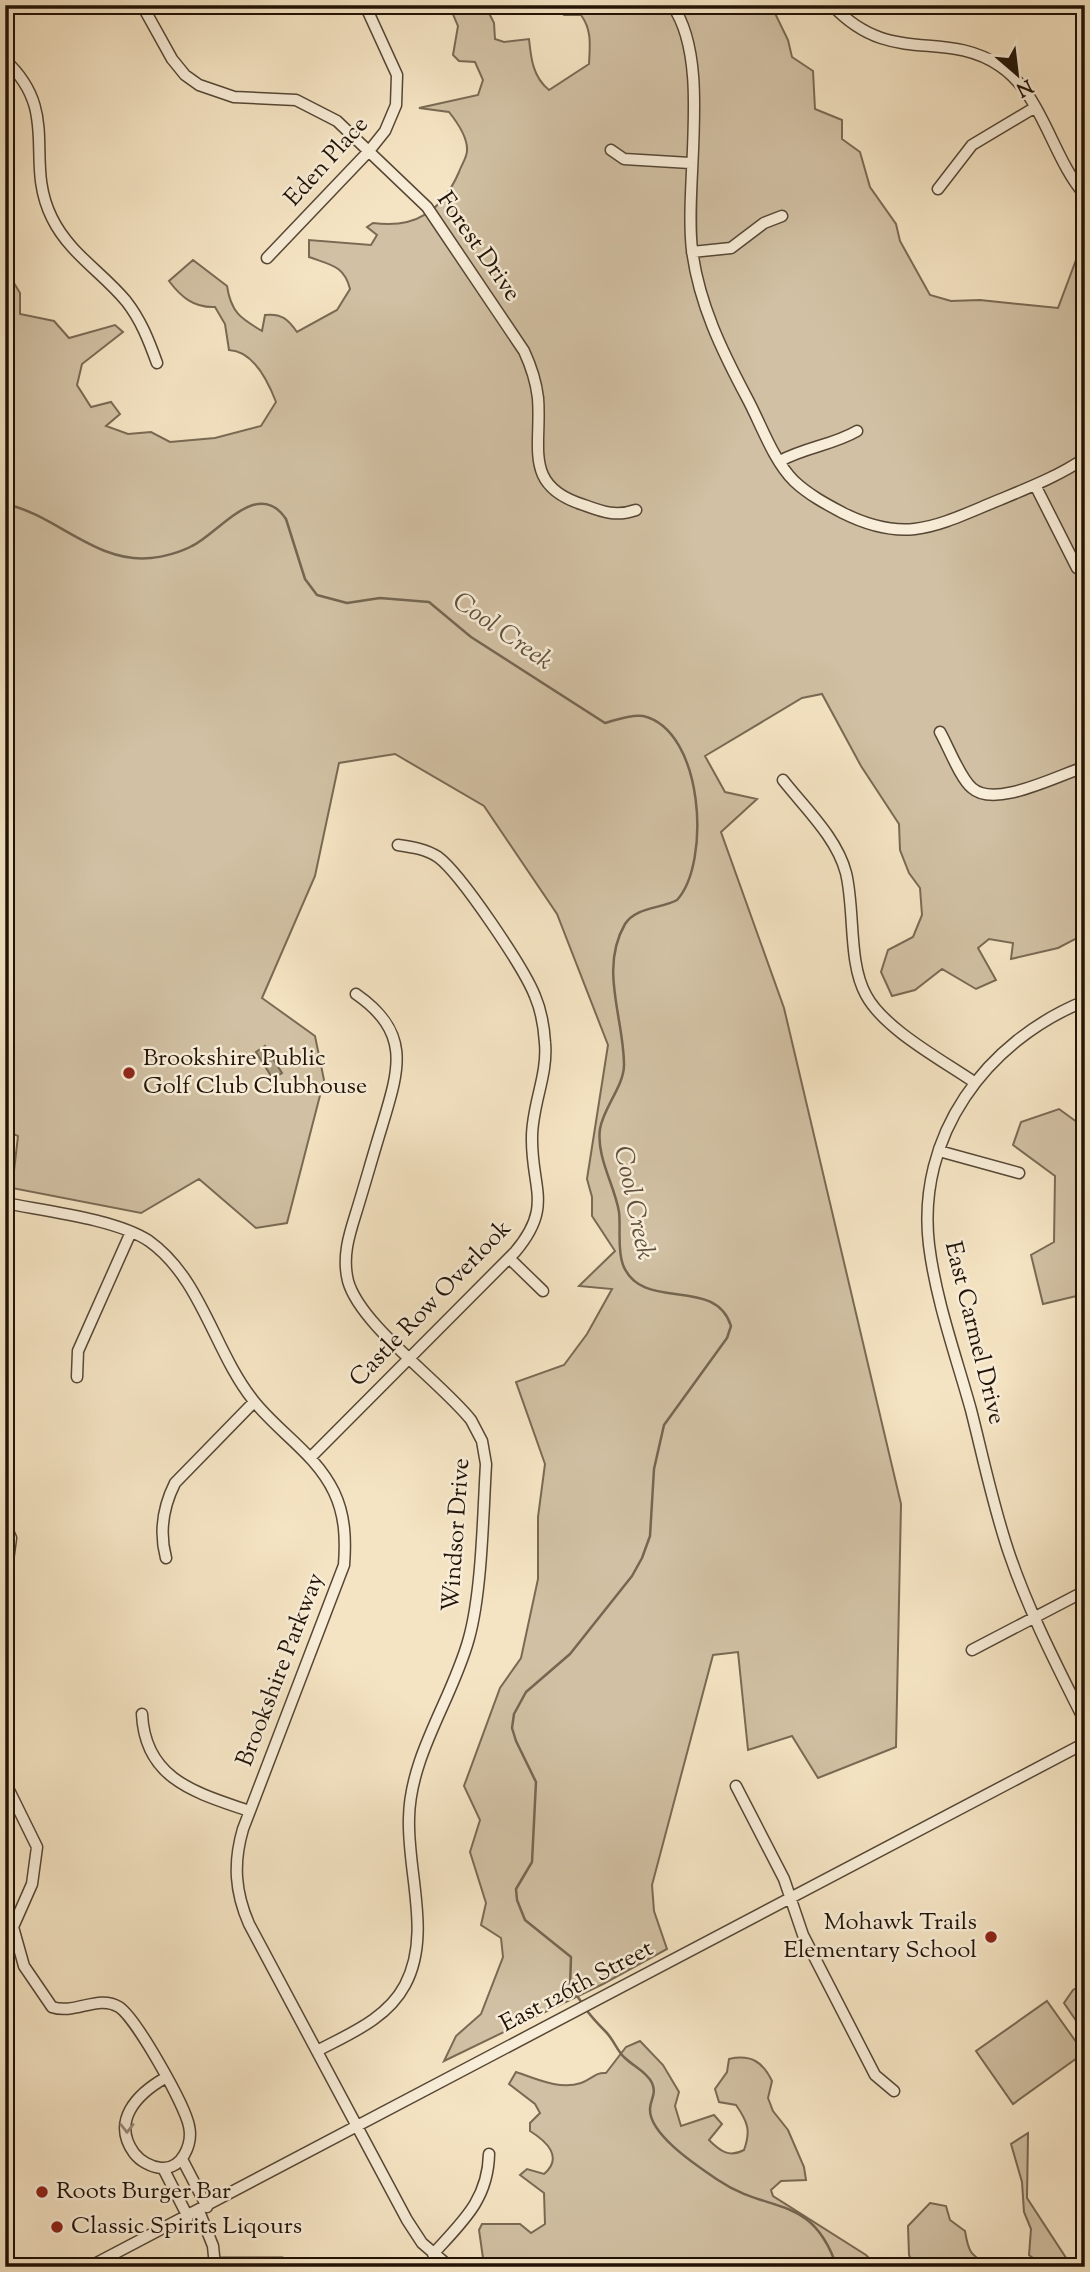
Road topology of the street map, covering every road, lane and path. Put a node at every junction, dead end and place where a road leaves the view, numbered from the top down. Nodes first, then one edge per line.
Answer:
1 (142, 5) edge
2 (365, 5) edge
3 (672, 5) edge
4 (832, 5) edge
5 (5, 60) edge
6 (1034, 108) junction
7 (611, 150) dead end
8 (369, 151) junction
9 (691, 163) junction
10 (938, 189) dead end
11 (1085, 195) edge
12 (782, 215) dead end
13 (692, 252) junction
14 (267, 258) dead end
15 (157, 363) dead end
16 (857, 430) dead end
17 (1085, 458) edge
18 (780, 461) junction
19 (1035, 485) junction
20 (636, 510) dead end
21 (1077, 568) dead end
22 (940, 732) dead end
23 (1085, 767) edge
24 (783, 780) dead end
25 (398, 845) dead end
26 (356, 994) dead end
27 (1085, 1001) edge
28 (974, 1082) junction
29 (939, 1151) junction
30 (1019, 1173) dead end
31 (5, 1203) edge
32 (131, 1232) junction
33 (509, 1258) junction
34 (543, 1292) dead end
35 (410, 1357) junction
36 (77, 1377) dead end
37 (254, 1402) junction
38 (310, 1458) junction
39 (5, 1524) edge
40 (166, 1558) dead end
41 (5, 1583) edge
42 (1085, 1591) edge
43 (1034, 1618) junction
44 (972, 1650) dead end
45 (142, 1714) dead end
46 (1085, 1722) edge
47 (1085, 1743) edge
48 (5, 1782) edge
49 (736, 1786) dead end
50 (249, 1811) junction
51 (791, 1898) junction
52 (10, 1918) edge
53 (317, 2051) junction
54 (165, 2078) junction
55 (894, 2091) dead end
56 (358, 2126) junction
57 (489, 2154) dead end
58 (182, 2159) junction
59 (163, 2168) junction
60 (203, 2209) junction
61 (188, 2217) junction
62 (433, 2254) junction
63 (282, 2263) dead end
64 (215, 2265) edge
65 (89, 2267) edge
66 (450, 2267) edge

1 - 8 street, Forest Drive
2 - 8 street, Eden Place
3 - 9 street
4 - 6 street
5 - 15 street
6 - 10 street
6 - 11 street
7 - 9 street
8 - 14 street, Eden Place
8 - 20 street, Forest Drive
9 - 13 street
12 - 13 street
13 - 18 street
16 - 18 street
17 - 19 street
18 - 19 street
19 - 21 street
22 - 23 street
24 - 28 street
25 - 33 street, Castle Row Overlook
26 - 35 street, Windsor Drive
27 - 28 street, East Carmel Drive
28 - 29 street, East Carmel Drive
29 - 30 street
29 - 43 street, East Carmel Drive
31 - 32 street, Brookshire Parkway
32 - 36 street
32 - 37 street, Brookshire Parkway
33 - 34 street
33 - 35 street, Castle Row Overlook
35 - 38 street, Castle Row Overlook
35 - 53 street, Windsor Drive
37 - 38 street, Brookshire Parkway
37 - 40 street
38 - 50 street, Brookshire Parkway
39 - 41 street
42 - 43 street
43 - 44 street
43 - 46 street, East Carmel Drive
45 - 50 street
47 - 51 street, East 126th Street
48 - 52 street
49 - 51 street
50 - 53 street, Brookshire Parkway
51 - 55 street
51 - 56 street, East 126th Street
52 - 54 street
53 - 56 street, Brookshire Parkway
54 - 58 street
54 -> 59 street
56 - 60 street, East 126th Street
56 - 62 street, Brookshire Parkway
57 - 62 street
58 - 59 street
58 - 60 street
59 - 61 street
60 - 61 street, East 126th Street
60 - 64 street
61 - 65 street, East 126th Street
62 - 66 street, Brookshire Parkway
63 - 64 street

